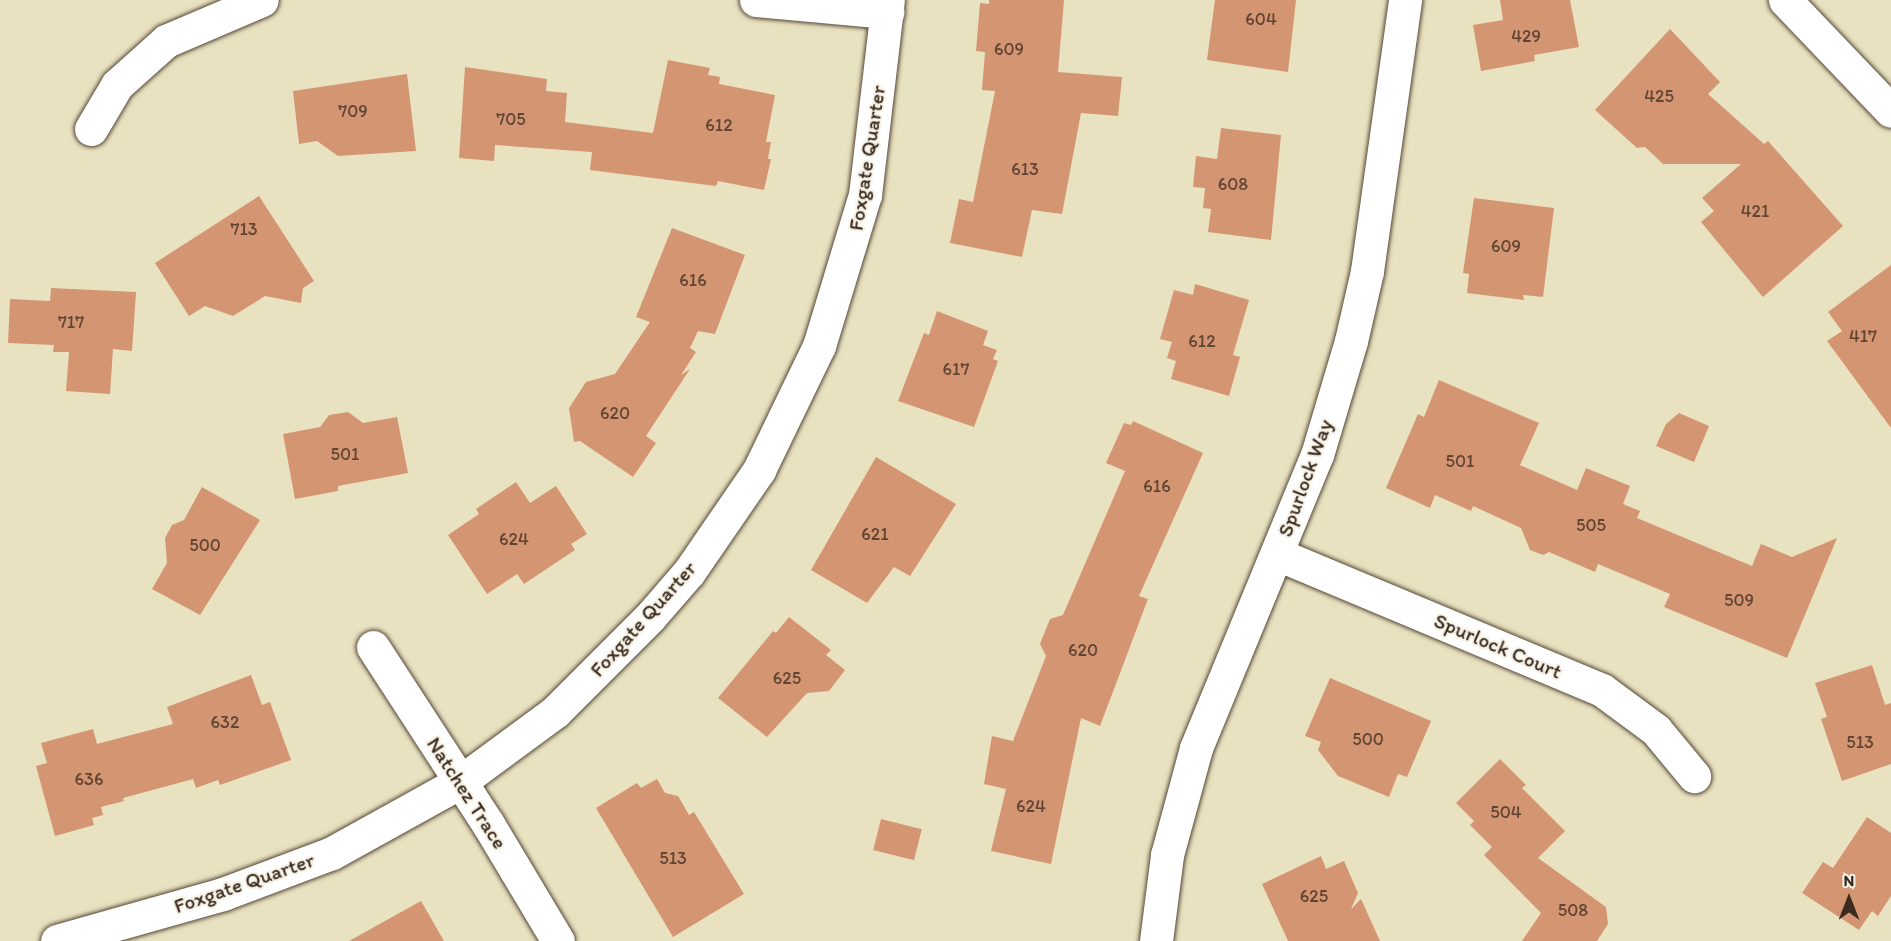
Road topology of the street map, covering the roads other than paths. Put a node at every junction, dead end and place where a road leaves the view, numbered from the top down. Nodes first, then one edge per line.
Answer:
1 (262, 0) edge
2 (756, 0) edge
3 (1405, 0) edge
4 (1785, 0) edge
5 (888, 6) edge
6 (1891, 111) edge
7 (91, 129) dead end
8 (1277, 554) junction
9 (373, 647) dead end
10 (1694, 776) dead end
11 (460, 782) junction
12 (57, 941) edge
13 (558, 941) edge
14 (1156, 941) edge

1 - 7 street
2 - 5 street
3 - 8 street, Spurlock Way
4 - 6 street
5 - 11 street, Foxgate Quarter
8 - 10 street, Spurlock Court
8 - 14 street, Spurlock Way
9 - 11 street, Natchez Trace
11 - 12 street, Foxgate Quarter
11 - 13 street, Natchez Trace

